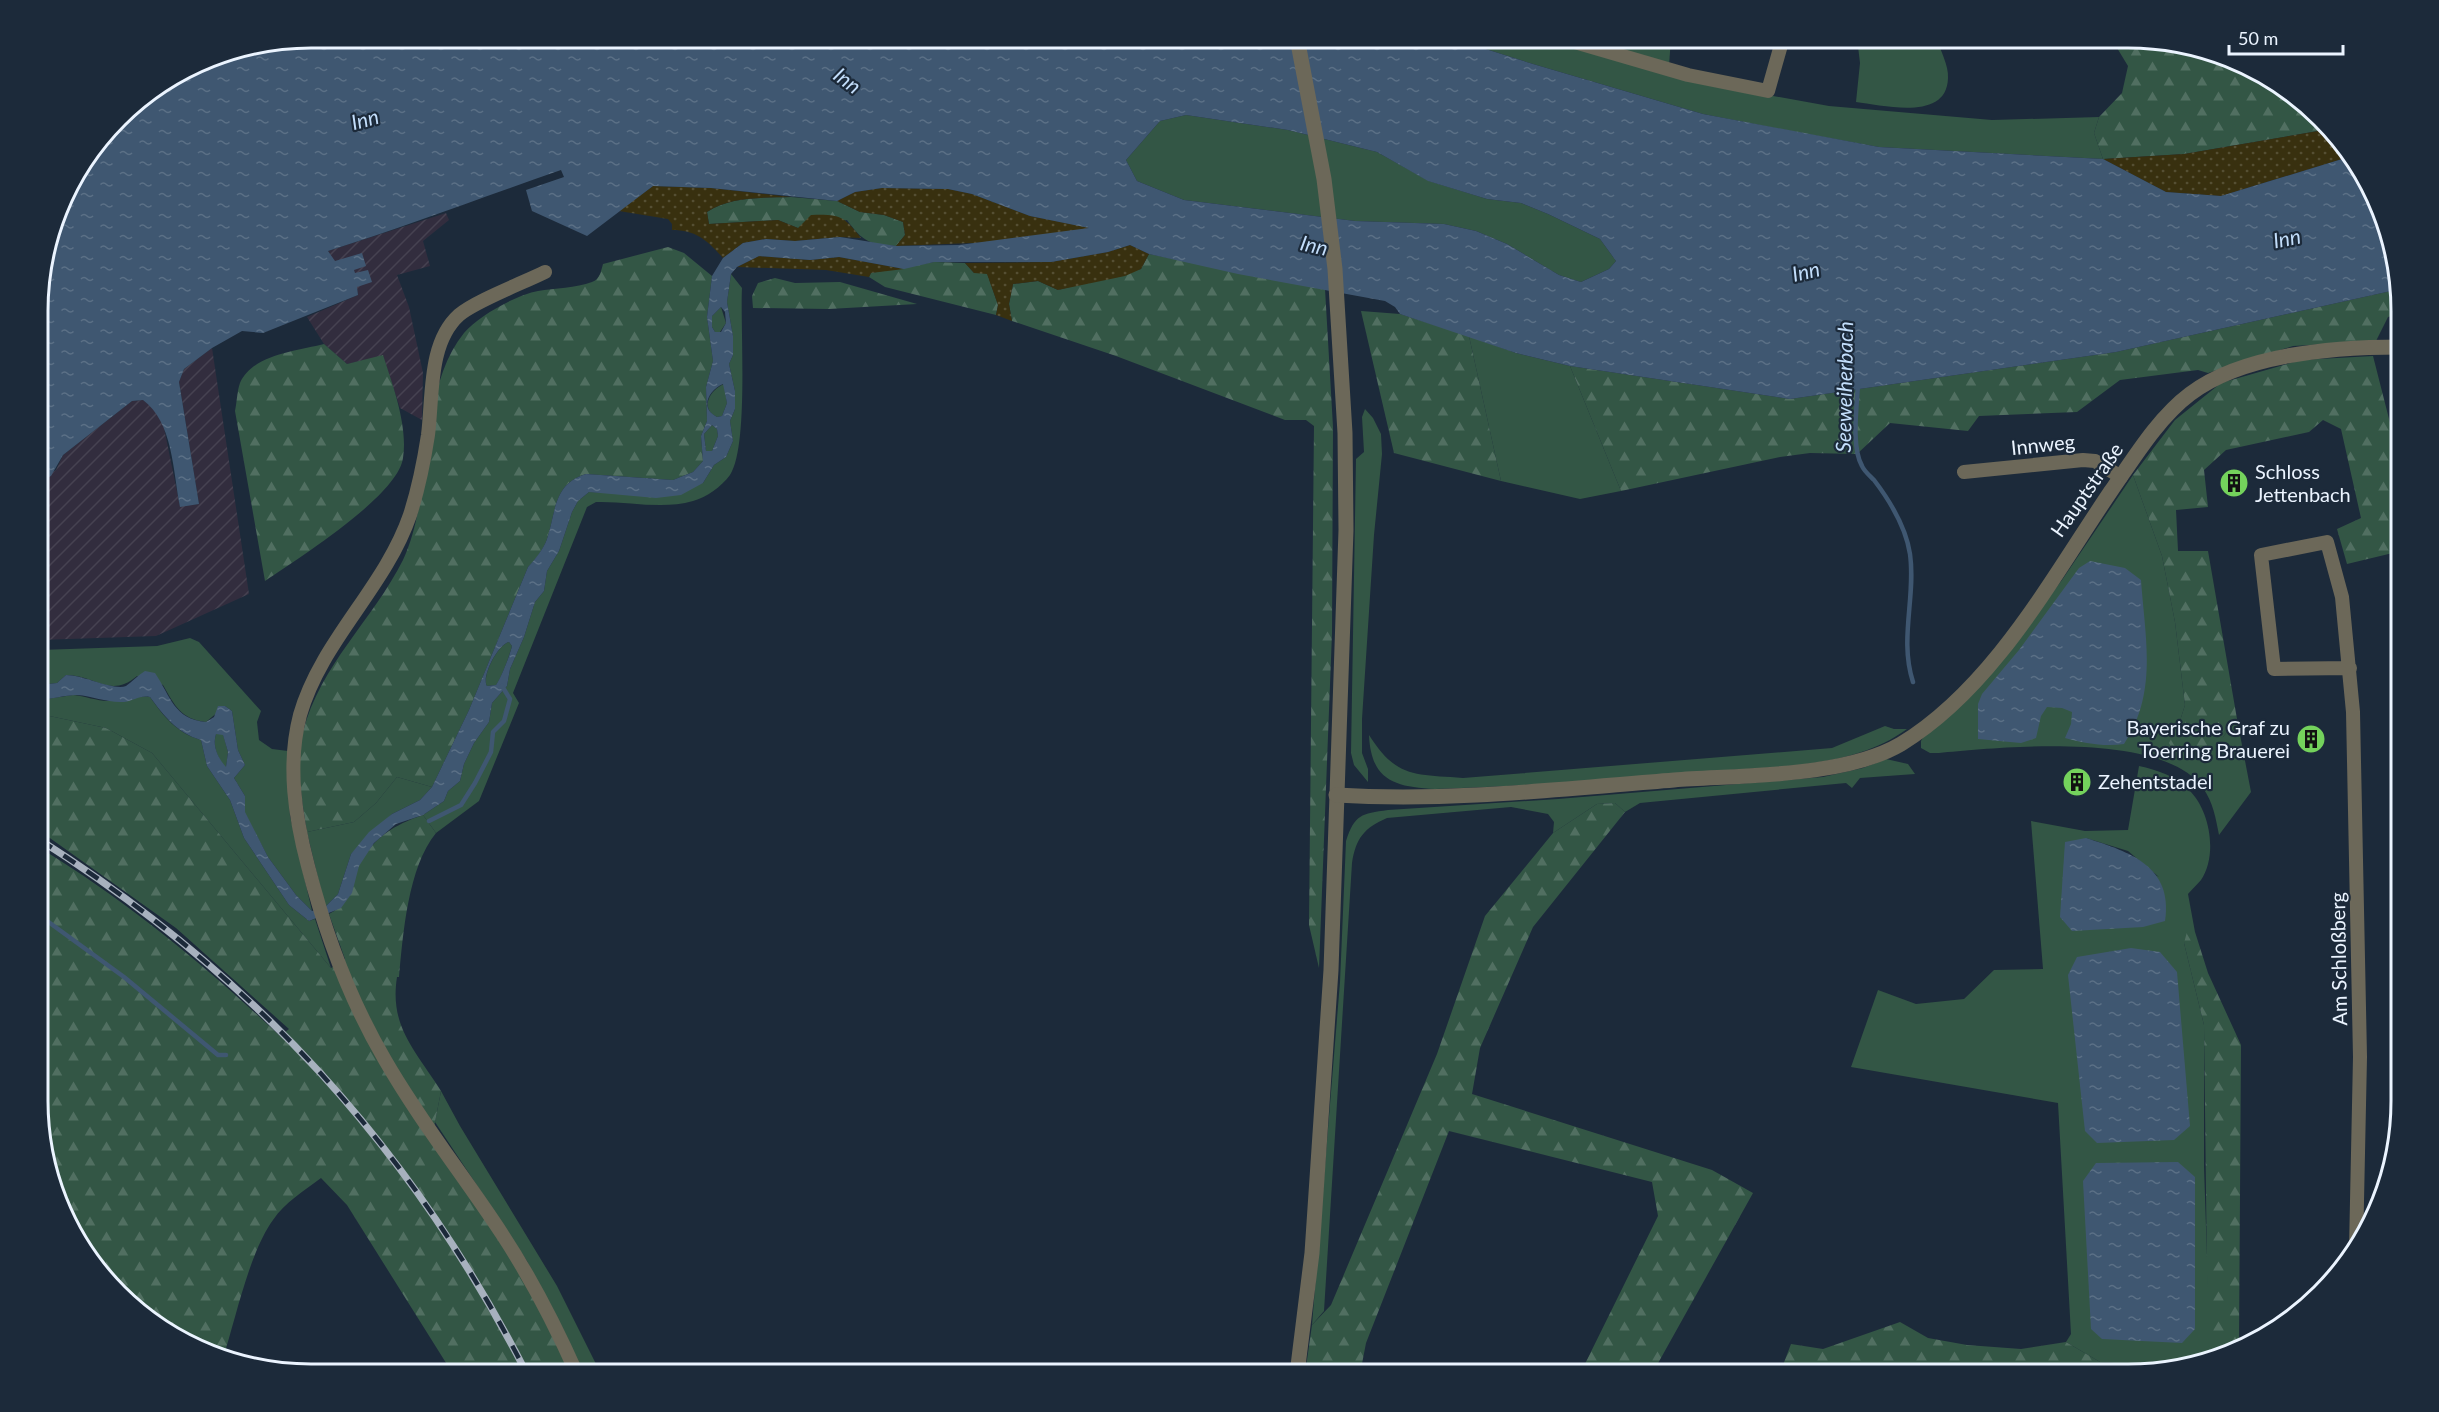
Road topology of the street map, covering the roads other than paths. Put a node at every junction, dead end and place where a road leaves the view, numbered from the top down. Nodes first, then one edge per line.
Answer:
1 (1299, 48) edge
2 (1596, 48) edge
3 (1780, 48) edge
4 (544, 272) dead end
5 (2391, 347) edge
6 (1964, 472) dead end
7 (2121, 477) junction
8 (2350, 668) junction
9 (1336, 795) junction
10 (2356, 1231) edge
11 (572, 1364) edge
12 (1298, 1364) edge

1 - 9 street
2 - 3 street
4 - 11 street
5 - 7 street, Hauptstraße
6 - 7 street, Innweg
7 - 9 street, Hauptstraße
8 - 8 street, Am Schloßberg
8 - 10 street, Am Schloßberg
9 - 12 street

